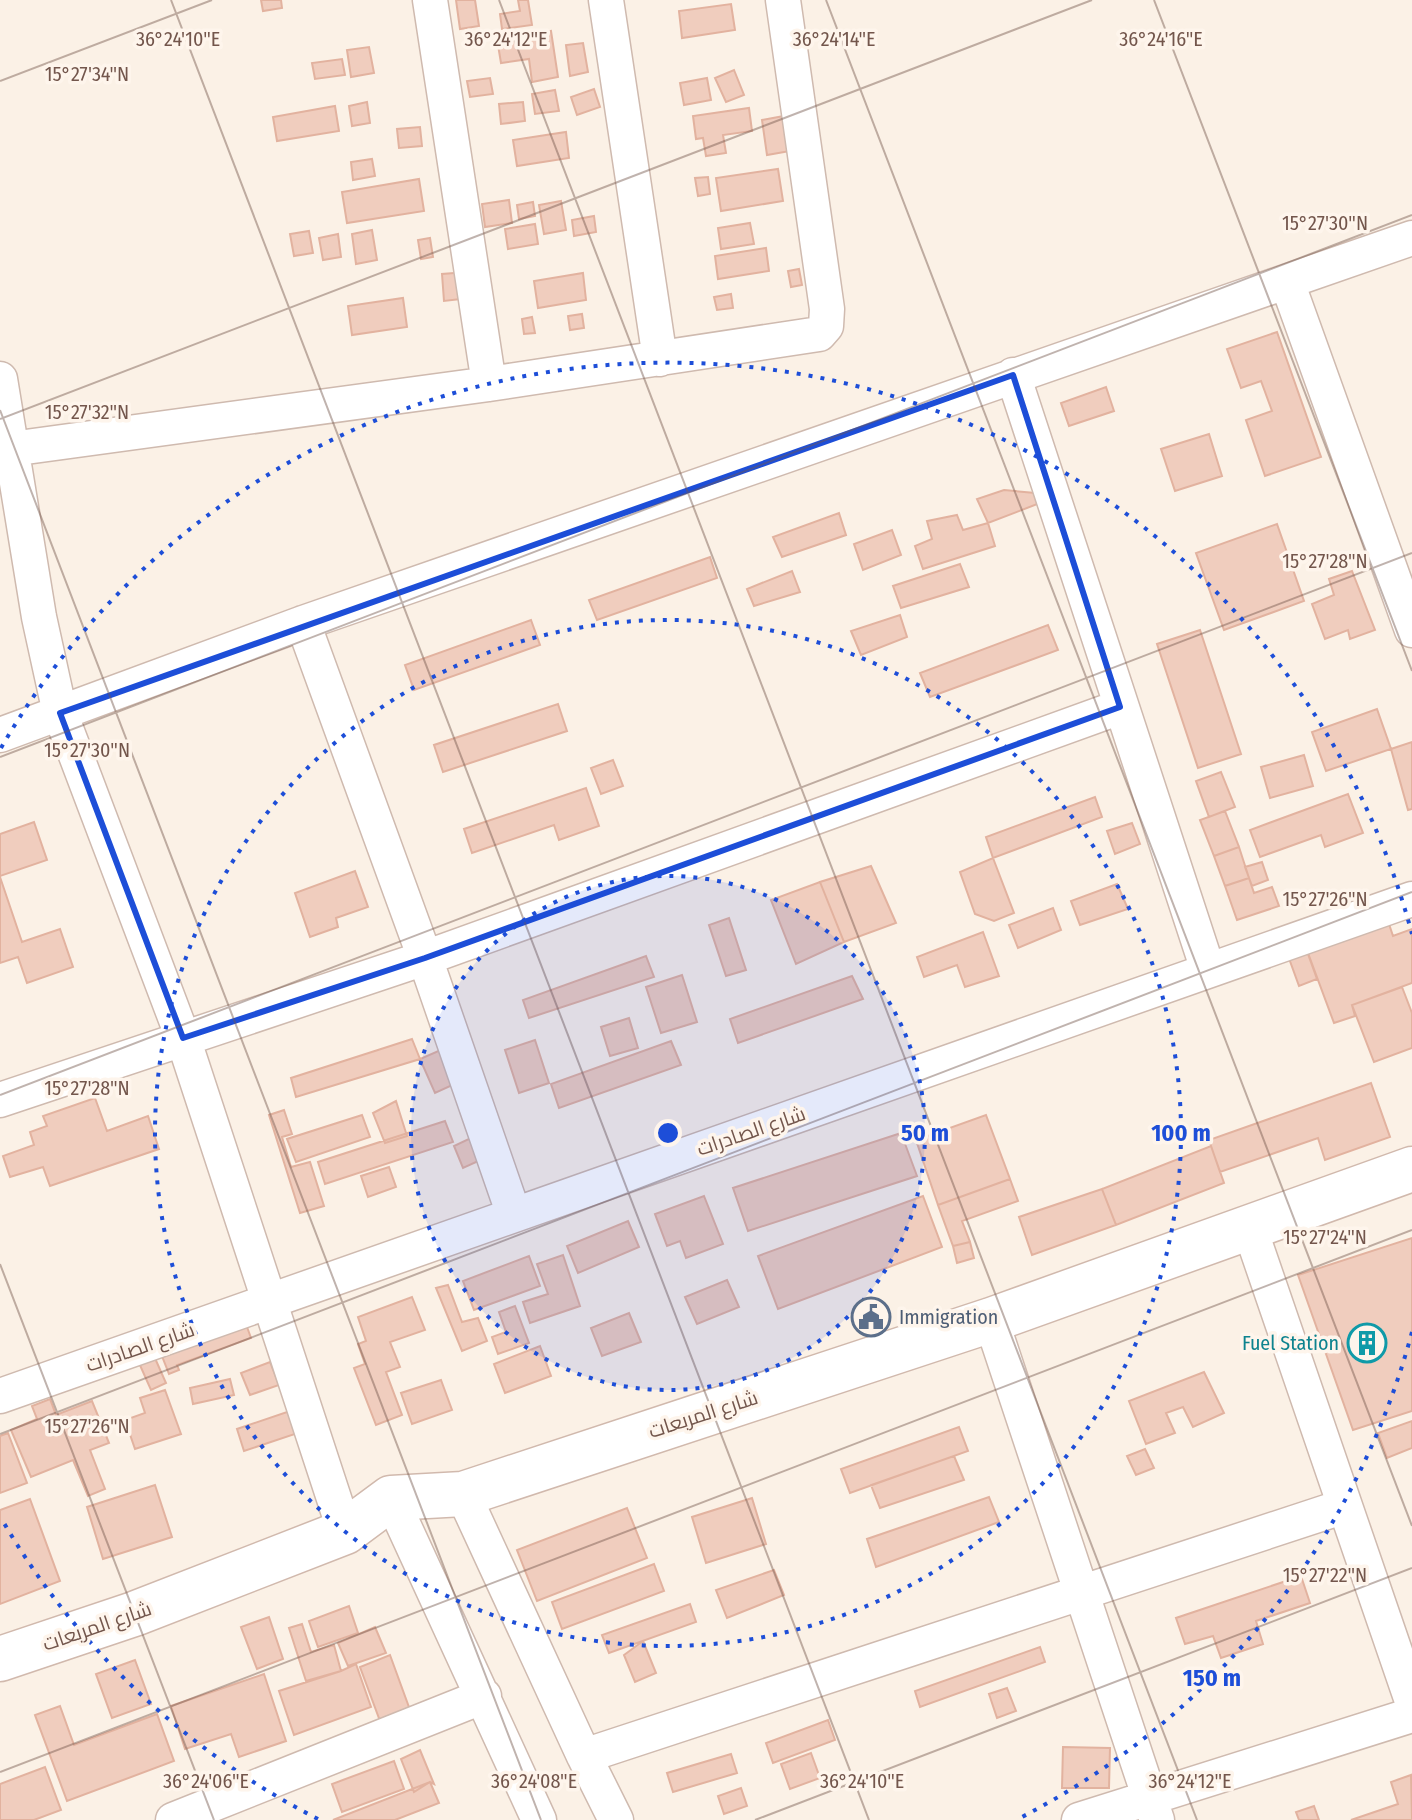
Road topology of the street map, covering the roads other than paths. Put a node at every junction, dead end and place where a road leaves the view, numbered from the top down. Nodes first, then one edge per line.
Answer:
1 (430, 0) edge
2 (606, 0) edge
3 (783, 0) edge
4 (1412, 238) edge
5 (1287, 282) junction
6 (660, 359) junction
7 (1013, 375) junction
8 (0, 379) edge
9 (489, 384) junction
10 (11, 449) junction
11 (303, 623) junction
12 (1412, 630) edge
13 (1120, 707) junction
14 (60, 713) junction
15 (0, 735) edge
16 (1412, 899) edge
17 (425, 958) junction
18 (1208, 970) junction
19 (183, 1038) junction
20 (0, 1100) edge
21 (1412, 1169) edge
22 (514, 1215) junction
23 (1250, 1229) junction
24 (268, 1301) junction
25 (991, 1320) junction
26 (0, 1396) edge
27 (463, 1494) junction
28 (391, 1498) junction
29 (1345, 1506) junction
30 (345, 1532) junction
31 (1083, 1592) junction
32 (0, 1659) edge
33 (484, 1696) junction
34 (1412, 1701) edge
35 (1412, 1715) edge
36 (584, 1756) junction
37 (1154, 1809) edge
38 (173, 1820) edge
39 (539, 1820) edge
40 (616, 1820) edge
41 (1079, 1820) edge

1 - 9 street
2 - 6 street
3 - 6 street
4 - 5 street
5 - 7 street
5 - 12 street
6 - 9 street
7 - 11 street
7 - 13 street
8 - 10 street
9 - 10 street
10 - 14 street
11 - 14 street
11 - 17 street
13 - 17 street
13 - 18 street
14 - 15 street
14 - 19 street
16 - 18 street, شارع الصادرات
17 - 19 street
17 - 22 street
18 - 22 street, شارع الصادرات
19 - 20 street
19 - 24 street
21 - 23 main road, شارع المربعات
22 - 24 street, شارع الصادرات
23 - 25 main road, شارع المربعات
23 - 29 street
24 - 26 street, شارع الصادرات
24 - 30 street
25 - 27 main road, شارع المربعات
25 - 31 street
27 - 28 main road, شارع المربعات
27 - 36 street
28 - 30 main road, شارع المربعات
28 - 33 street
29 - 31 street
29 - 34 street
30 - 32 main road, شارع المربعات
31 - 36 street
31 - 37 street
33 - 38 street
33 - 39 street
35 - 37 street
36 - 40 street
37 - 41 street

